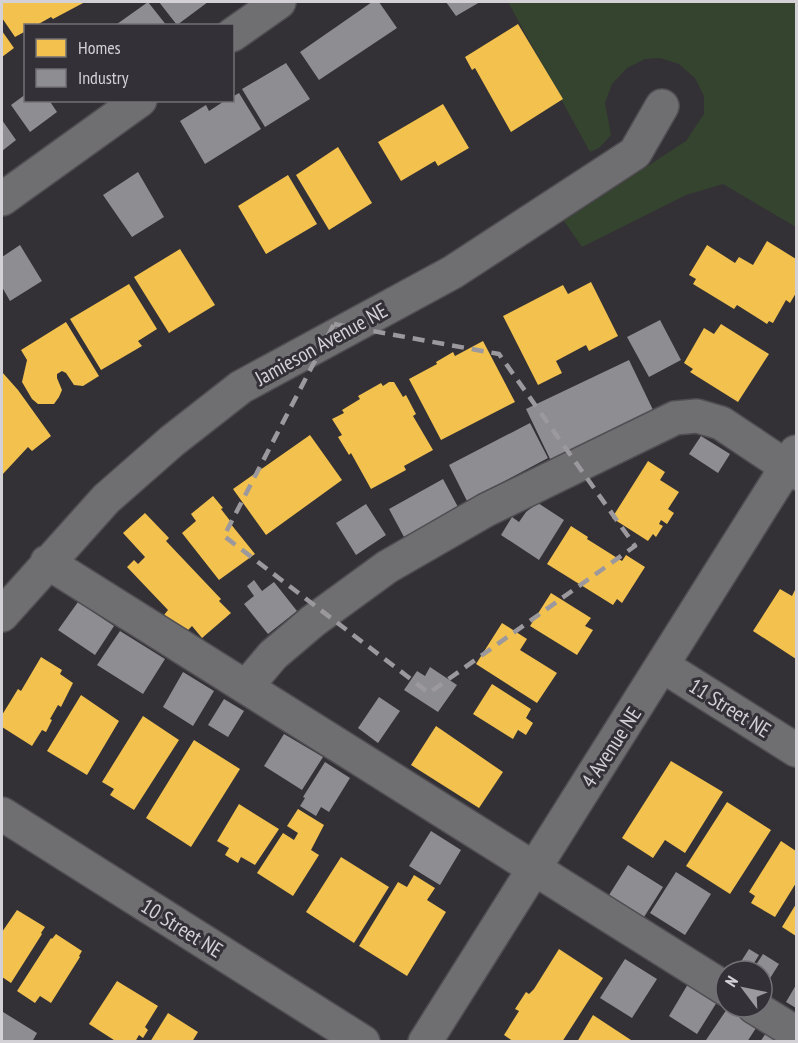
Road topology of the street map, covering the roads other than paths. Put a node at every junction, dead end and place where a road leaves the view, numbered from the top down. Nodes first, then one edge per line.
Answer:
1 (279, 2) edge
2 (234, 34) edge
3 (137, 102) edge
4 (662, 106) dead end
5 (2, 199) edge
6 (793, 464) edge
7 (47, 562) junction
8 (2, 615) edge
9 (663, 666) junction
10 (246, 687) junction
11 (796, 750) edge
12 (2, 814) edge
13 (532, 869) junction
14 (714, 983) edge
15 (773, 1019) edge
16 (796, 1033) edge
17 (363, 1041) edge
18 (425, 1041) edge

1 - 2 street
3 - 5 street
4 - 7 street, Jamieson Avenue NE
6 - 9 street, 4 Avenue NE
6 - 10 street
7 - 8 street, Jamieson Avenue NE
7 - 10 street
9 - 11 street, 11 Street NE
9 - 13 street, 4 Avenue NE
10 - 13 street
12 - 17 street, 10 Street NE
13 - 14 street
13 - 18 street, 4 Avenue NE
15 - 16 street

